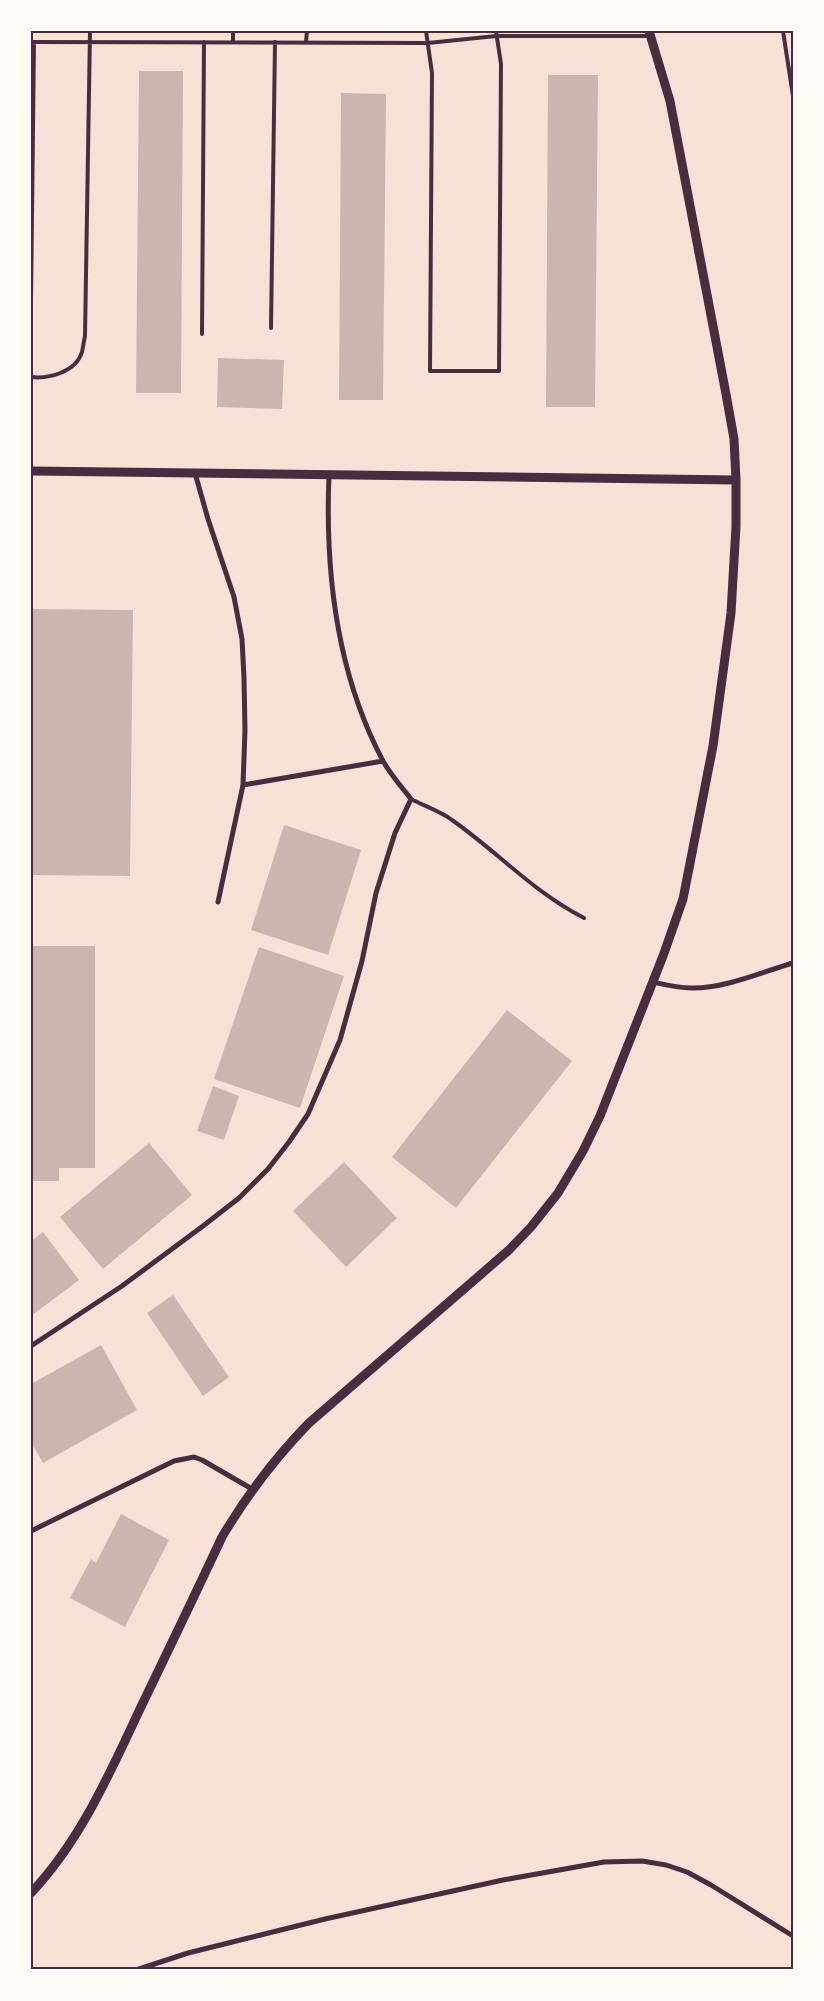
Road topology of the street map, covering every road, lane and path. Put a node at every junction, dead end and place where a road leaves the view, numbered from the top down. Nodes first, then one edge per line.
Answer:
1 (90, 31) edge
2 (233, 31) edge
3 (306, 31) edge
4 (426, 31) edge
5 (783, 31) edge
6 (496, 33) edge
7 (649, 34) edge
8 (33, 42) edge
9 (90, 42) junction
10 (204, 42) junction
11 (233, 42) junction
12 (276, 42) junction
13 (306, 42) junction
14 (428, 43) junction
15 (793, 96) edge
16 (31, 302) edge
17 (271, 328) dead end
18 (202, 334) dead end
19 (31, 377) edge
20 (31, 471) edge
21 (195, 473) junction
22 (329, 475) junction
23 (736, 480) junction
24 (383, 761) junction
25 (242, 785) junction
26 (411, 799) junction
27 (218, 902) dead end
28 (584, 918) dead end
29 (793, 963) edge
30 (653, 982) junction
31 (31, 1346) edge
32 (252, 1489) junction
33 (31, 1531) edge
34 (31, 1893) edge
35 (793, 1936) edge
36 (136, 1970) edge

1 - 9 lane
2 - 11 lane
3 - 13 lane
4 - 14 lane
5 - 15 lane
6 - 7 lane
6 - 14 lane
6 - 14 lane
7 - 23 street
8 - 9 lane
8 - 16 lane
9 - 10 lane
9 - 19 lane
10 - 11 lane
10 - 18 lane
11 - 12 lane
12 - 13 lane
12 - 17 lane
13 - 14 lane
20 - 21 street
21 - 22 street
21 - 25 street
22 - 23 street
22 - 24 street
23 - 30 street
24 - 25 street
24 - 26 street
25 - 27 street
26 - 28 lane
26 - 31 street
29 - 30 street
30 - 32 street
32 - 33 street
32 - 34 street
35 - 36 street

